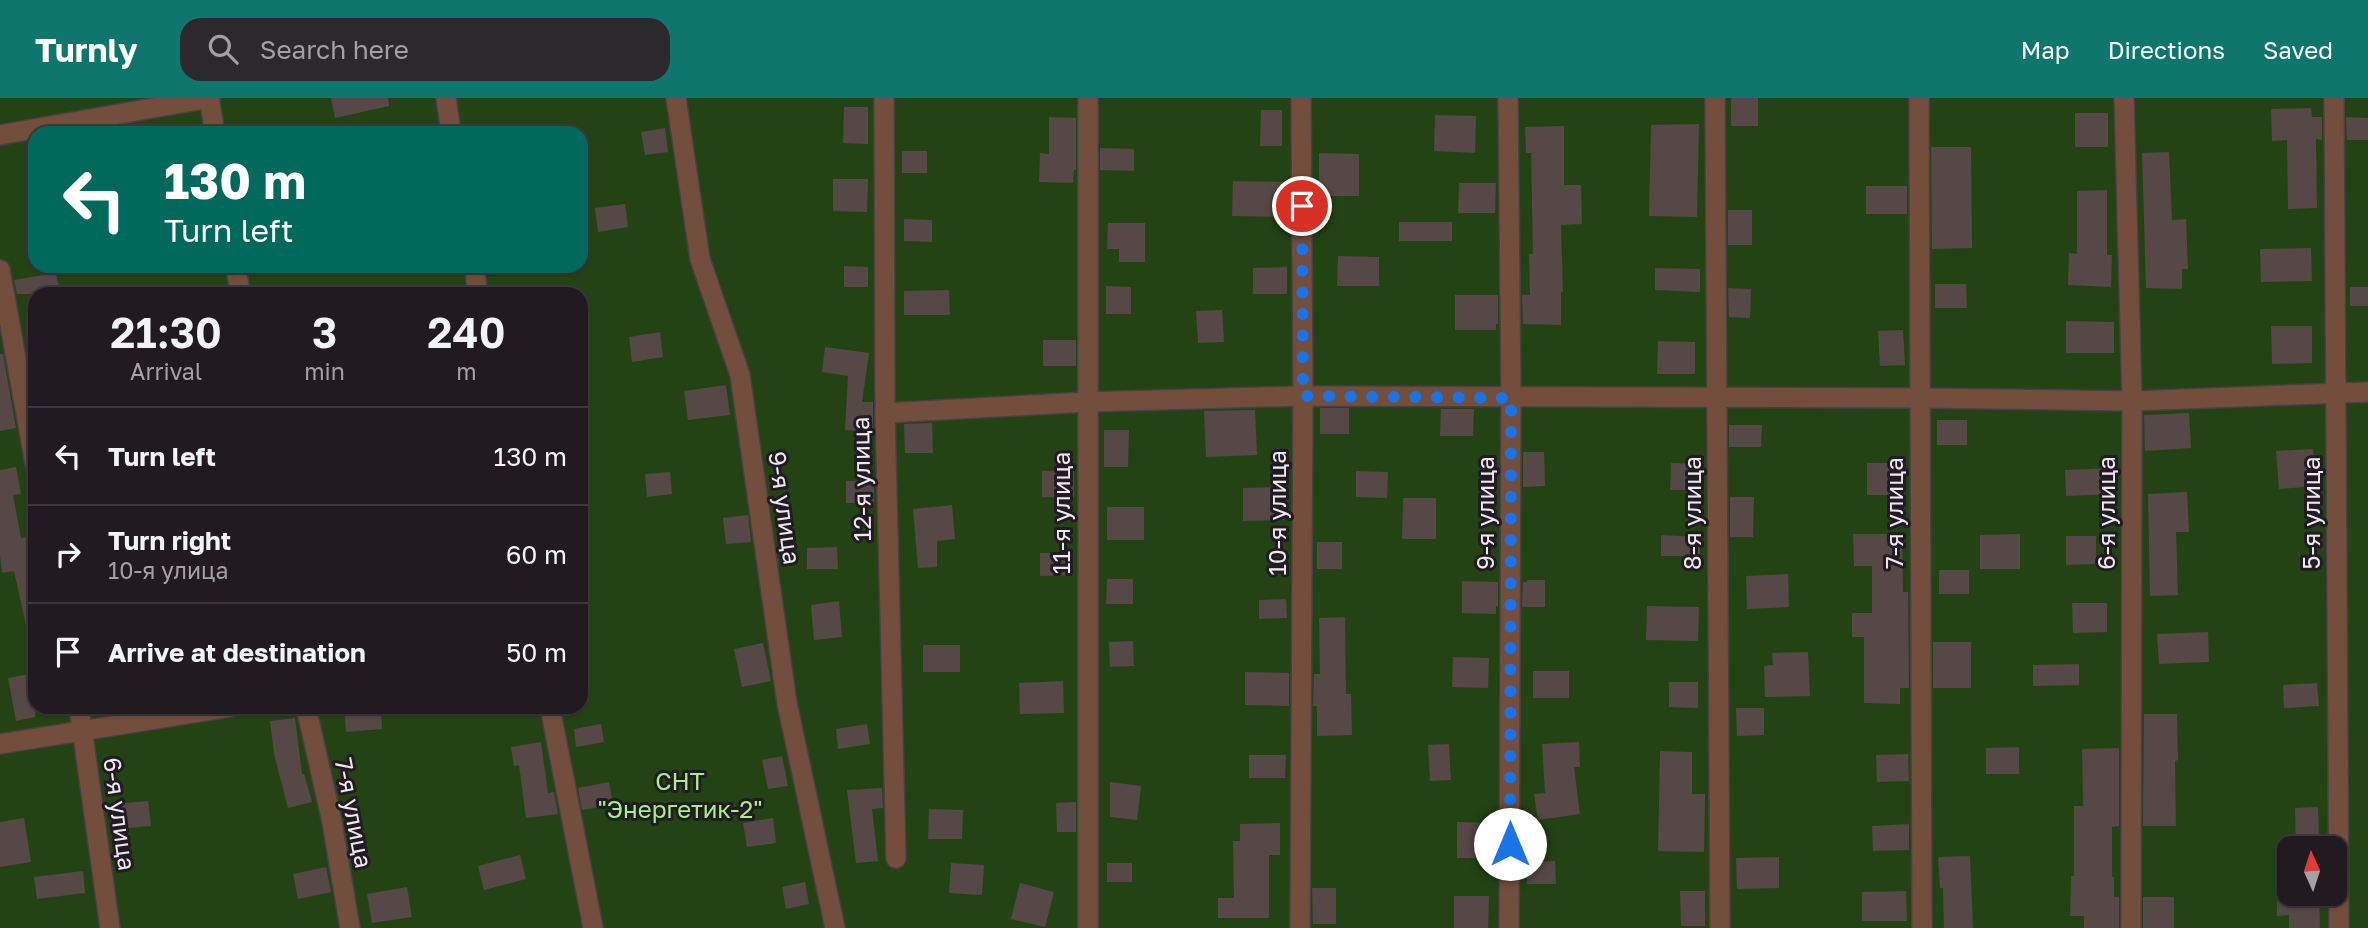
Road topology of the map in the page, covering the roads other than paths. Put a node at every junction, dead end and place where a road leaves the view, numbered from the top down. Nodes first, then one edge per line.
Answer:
1 (210, 98) edge
2 (446, 98) edge
3 (676, 98) edge
4 (884, 98) edge
5 (1088, 98) edge
6 (1301, 98) edge
7 (1507, 98) edge
8 (1715, 98) edge
9 (1919, 98) edge
10 (2124, 98) edge
11 (2334, 98) edge
12 (51, 126) edge
13 (214, 126) edge
14 (451, 126) edge
15 (28, 130) edge
16 (0, 135) edge
17 (0, 270) edge
18 (2368, 392) edge
19 (2336, 393) junction
20 (1303, 396) junction
21 (1717, 397) junction
22 (1511, 398) junction
23 (1919, 398) junction
24 (2132, 401) junction
25 (1087, 402) junction
26 (884, 413) junction
27 (28, 424) edge
28 (80, 714) edge
29 (185, 714) edge
30 (308, 714) edge
31 (551, 714) edge
32 (83, 730) junction
33 (0, 744) edge
34 (896, 859) dead end
35 (110, 928) edge
36 (350, 928) edge
37 (593, 928) edge
38 (835, 928) edge
39 (1088, 928) edge
40 (1300, 928) edge
41 (1510, 928) edge
42 (1720, 928) edge
43 (1922, 928) edge
44 (2131, 928) edge
45 (2339, 928) edge

1 - 12 street
1 - 13 street
2 - 14 street
3 - 38 street, 9-я улица
4 - 26 street, 12-я улица
5 - 25 street, 11-я улица
6 - 20 street, 10-я улица
7 - 22 street, 9-я улица
8 - 21 street, 8-я улица
9 - 23 street, 7-я улица
10 - 24 street, 6-я улица
11 - 19 street, 5-я улица
15 - 16 street
17 - 27 street
18 - 19 street
19 - 24 street
19 - 45 street, 5-я улица
20 - 22 street
20 - 25 street
20 - 40 street, 10-я улица
21 - 22 street
21 - 23 street
21 - 42 street, 8-я улица
22 - 41 street, 9-я улица
23 - 24 street
23 - 43 street, 7-я улица
24 - 44 street, 6-я улица
25 - 26 street
25 - 39 street, 11-я улица
26 - 34 street, 12-я улица
28 - 32 street, 6-я улица
29 - 32 street
30 - 36 street, 7-я улица
31 - 37 street
32 - 33 street
32 - 35 street, 6-я улица

